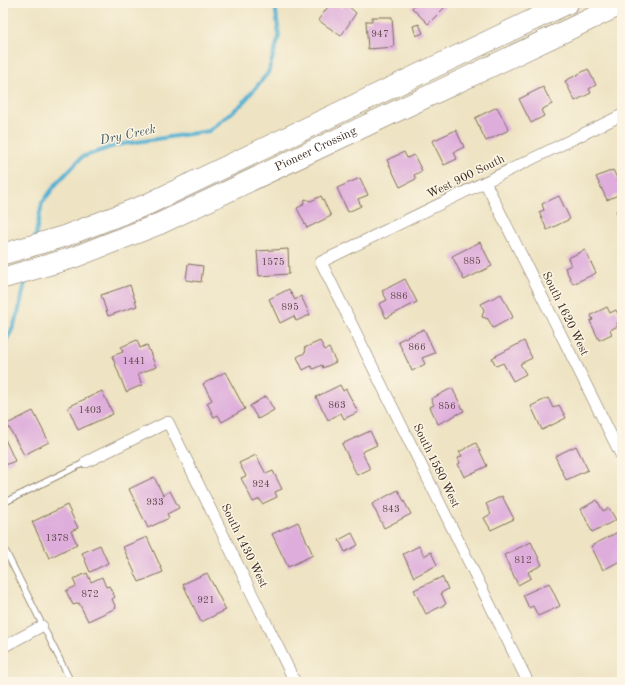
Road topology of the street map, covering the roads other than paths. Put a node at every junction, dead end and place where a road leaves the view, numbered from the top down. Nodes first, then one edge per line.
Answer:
1 (568, 3) edge
2 (622, 4) edge
3 (622, 115) edge
4 (486, 182) junction
5 (3, 254) edge
6 (321, 262) joint
7 (20, 273) edge
8 (622, 457) edge
9 (86, 462) joint
10 (3, 503) edge
11 (3, 546) edge
12 (42, 626) junction
13 (3, 647) edge
14 (71, 682) edge
15 (295, 682) edge
16 (528, 682) edge

1 - 5 highway, Pioneer Crossing
2 - 7 highway, Pioneer Crossing
3 - 4 street, West 900 South
4 - 6 street, West 900 South
4 - 8 street, South 1620 West
6 - 16 street, South 1580 West
9 - 10 lane
9 - 15 street, South 1430 West
11 - 12 lane
12 - 13 street
12 - 14 lane

